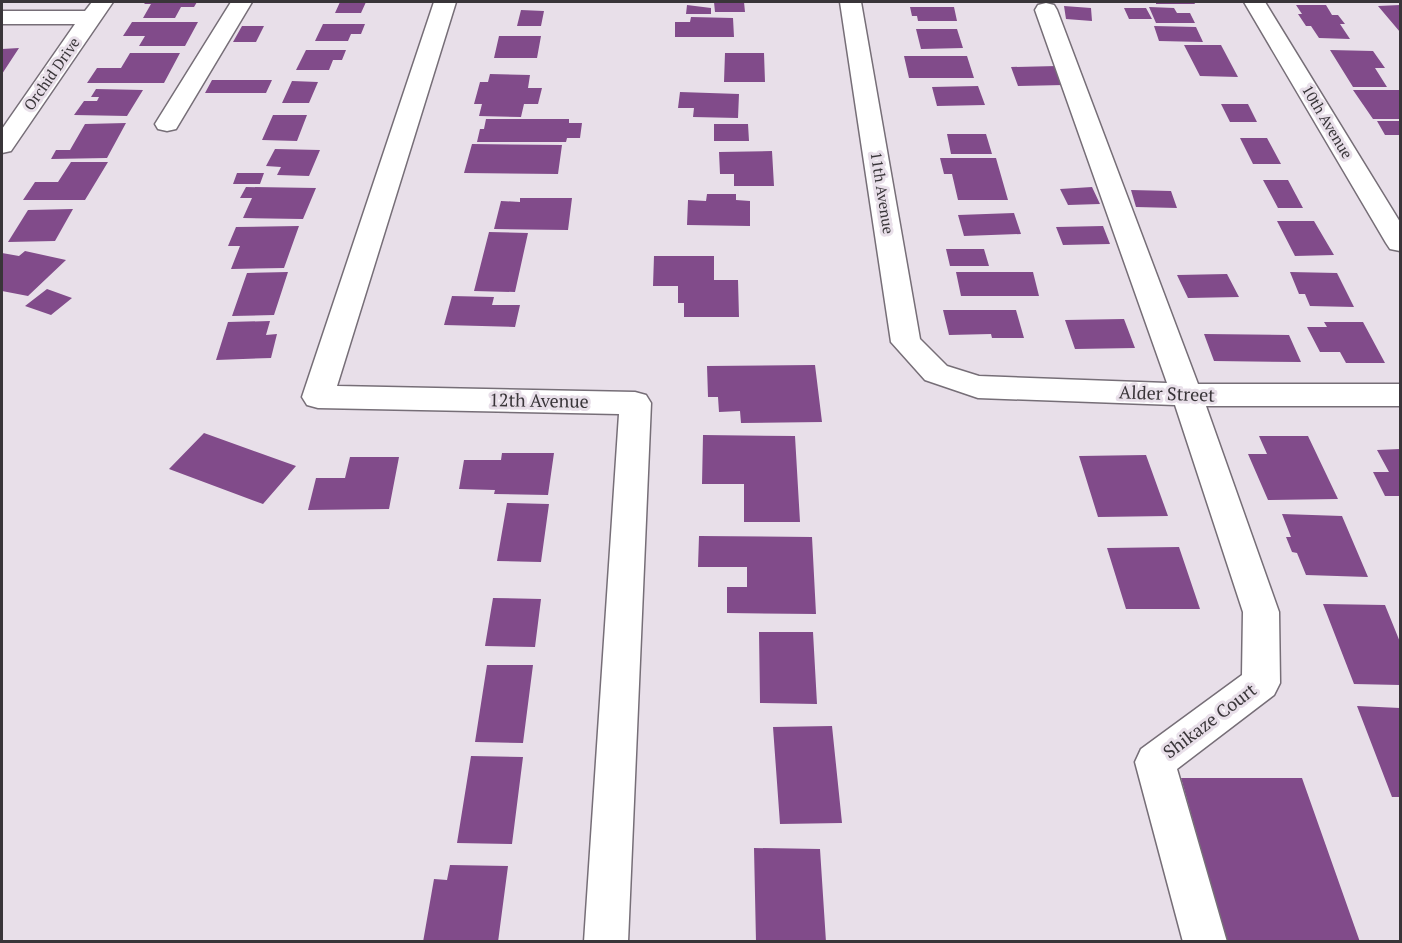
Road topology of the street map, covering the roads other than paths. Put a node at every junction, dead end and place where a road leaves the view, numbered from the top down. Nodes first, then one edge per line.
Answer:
1 (241, 2) edge
2 (445, 2) edge
3 (850, 2) edge
4 (1254, 2) edge
5 (97, 10) edge
6 (1046, 10) dead end
7 (2, 17) edge
8 (167, 124) dead end
9 (2, 146) edge
10 (1401, 243) edge
11 (936, 373) joint
12 (1187, 395) junction
13 (1401, 395) edge
14 (606, 942) edge
15 (1204, 942) edge

1 - 8 street
2 - 14 street, 12th Avenue
3 - 11 street, 11th Avenue
4 - 10 street, 10th Avenue
5 - 7 street
5 - 9 street, Orchid Drive
6 - 12 street, Shikaze Court
11 - 12 street, Alder Street
12 - 13 street, Alder Street
12 - 15 street, Shikaze Court

